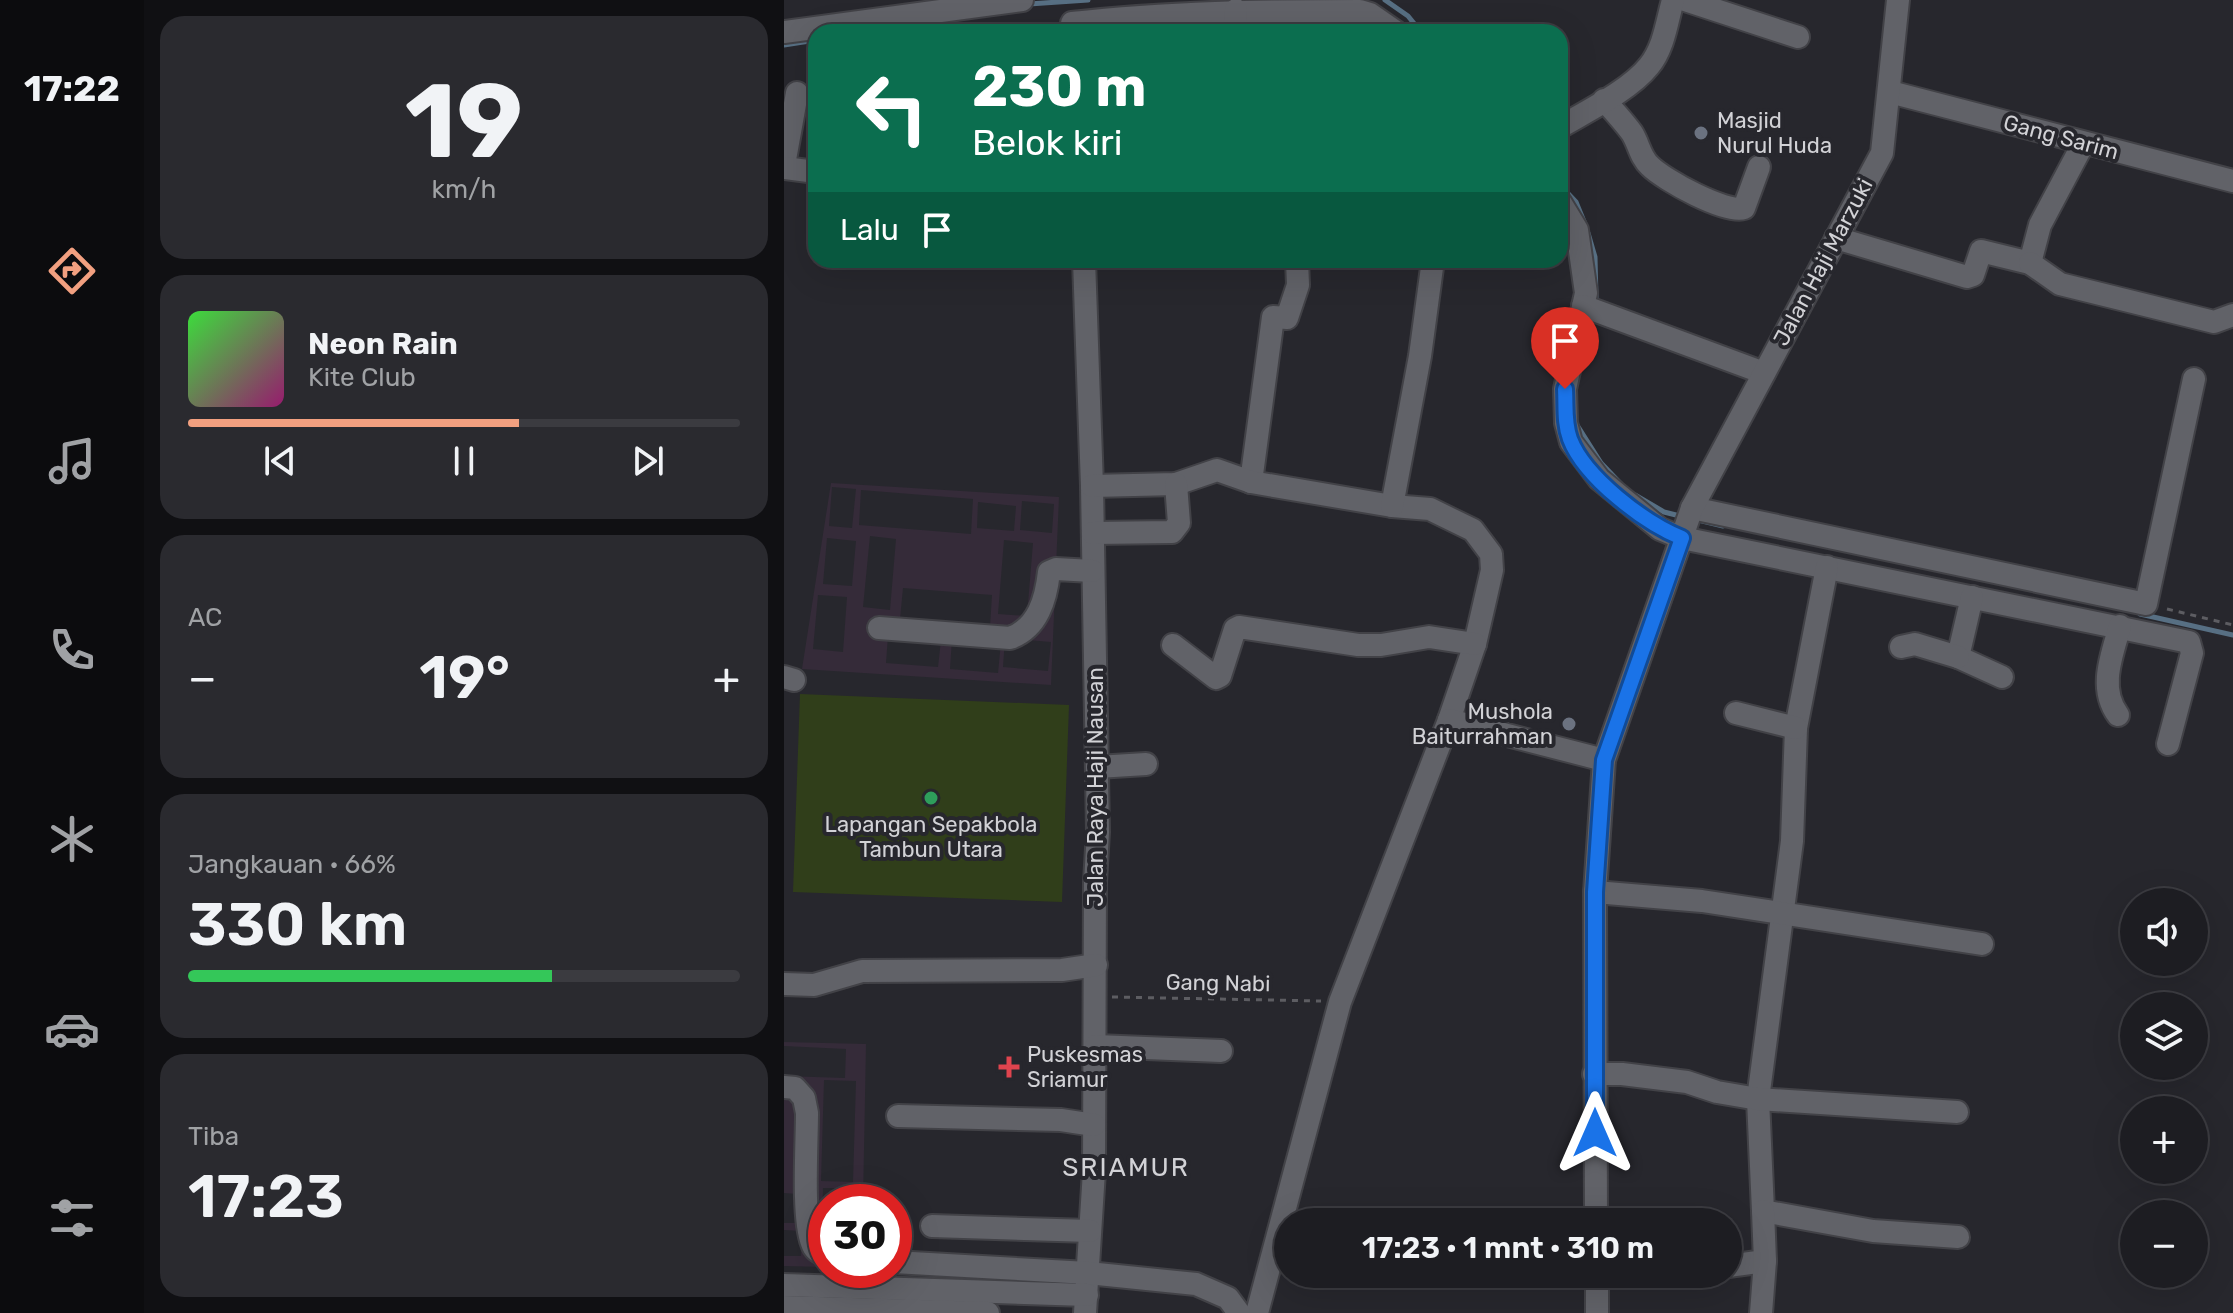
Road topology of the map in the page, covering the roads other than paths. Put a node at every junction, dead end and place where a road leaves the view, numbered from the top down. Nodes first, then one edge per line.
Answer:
1 (1022, 0) edge
2 (1074, 0) edge
3 (1673, 0) edge
4 (1685, 0) edge
5 (1898, 0) edge
6 (866, 9) edge
7 (1235, 21) edge
8 (813, 24) edge
9 (1072, 24) edge
10 (1093, 24) edge
11 (1383, 24) edge
12 (808, 25) edge
13 (784, 32) edge
14 (1798, 37) dead end
15 (1890, 92) junction
16 (797, 93) dead end
17 (1604, 100) junction
18 (1568, 122) edge
19 (2083, 144) junction
20 (784, 166) edge
21 (1759, 167) dead end
22 (808, 170) edge
23 (2233, 181) edge
24 (1568, 215) edge
25 (1836, 238) junction
26 (2030, 263) junction
27 (1084, 268) edge
28 (1297, 268) edge
29 (1432, 268) edge
30 (1583, 306) junction
31 (2233, 315) edge
32 (1764, 373) junction
33 (2194, 379) dead end
34 (1251, 482) junction
35 (1176, 484) junction
36 (1092, 486) junction
37 (1392, 506) junction
38 (1692, 508) junction
39 (1093, 533) junction
40 (1682, 538) junction
41 (1827, 567) junction
42 (1092, 571) junction
43 (1972, 597) junction
44 (2120, 626) junction
45 (879, 628) dead end
46 (1475, 644) junction
47 (1173, 645) dead end
48 (1901, 647) dead end
49 (1958, 657) junction
50 (2002, 677) dead end
51 (1736, 713) dead end
52 (2118, 715) dead end
53 (1449, 720) junction
54 (1796, 728) junction
55 (2168, 744) dead end
56 (1604, 760) junction
57 (1146, 764) dead end
58 (1097, 767) junction
59 (1595, 892) junction
60 (1781, 913) junction
61 (1982, 944) dead end
62 (1096, 965) junction
63 (784, 984) edge
64 (1096, 1046) junction
65 (1221, 1051) dead end
66 (1594, 1074) junction
67 (784, 1087) edge
68 (1758, 1099) junction
69 (1957, 1112) dead end
70 (898, 1116) dead end
71 (1094, 1125) junction
72 (1596, 1208) edge
73 (1763, 1211) junction
74 (808, 1220) edge
75 (932, 1226) dead end
76 (1090, 1231) junction
77 (1958, 1237) dead end
78 (1765, 1261) junction
79 (1742, 1264) edge
80 (912, 1265) edge
81 (784, 1285) edge
82 (1597, 1288) edge
83 (1087, 1294) edge
84 (974, 1305) edge
85 (784, 1307) edge
86 (1239, 1313) edge
87 (1257, 1313) edge
88 (1597, 1313) edge
89 (1761, 1313) edge

1 - 6 street
2 - 9 street
3 - 17 street
4 - 14 street
5 - 15 street, Jalan Haji Marzuki
6 - 8 street
7 - 10 street
7 - 11 street
12 - 13 street
15 - 19 street, Gang Sarim
15 - 25 street, Jalan Haji Marzuki
16 - 20 street
17 - 18 street
17 - 21 street
19 - 23 street, Gang Sarim
19 - 26 street
20 - 22 street
24 - 30 street
25 - 26 street
25 - 32 street, Jalan Haji Marzuki
26 - 31 street
27 - 36 street, Jalan Raya Haji Nausan
28 - 34 street
29 - 37 street
30 - 32 street
30 - 40 street
32 - 38 street, Jalan Haji Marzuki
33 - 38 street
34 - 35 street
34 - 37 street
35 - 36 street
35 - 39 street
36 - 39 street, Jalan Raya Haji Nausan
37 - 46 street
38 - 40 street, Jalan Haji Marzuki
39 - 42 street, Jalan Raya Haji Nausan
40 - 41 street
40 - 56 street, Jalan Haji Marzuki
41 - 43 street
41 - 54 street
42 - 45 street
42 - 58 street, Jalan Raya Haji Nausan
43 - 44 street
43 - 49 street
44 - 52 street
44 - 55 street
46 - 47 street
46 - 53 street
48 - 49 street
49 - 50 street
51 - 54 street
53 - 56 street
53 - 87 street
54 - 60 street
56 - 59 street, Jalan Haji Marzuki
57 - 58 street
58 - 62 street, Jalan Raya Haji Nausan
59 - 60 street
59 - 66 street, Jalan Haji Marzuki
60 - 61 street
60 - 68 street
62 - 63 street
62 - 64 street, Jalan Raya Haji Nausan
64 - 65 street
64 - 71 street, Jalan Raya Haji Nausan
66 - 68 street
66 - 72 street, Jalan Haji Marzuki
67 - 74 street
68 - 69 street
68 - 73 street
70 - 71 street
71 - 76 street, Jalan Raya Haji Nausan
73 - 77 street
73 - 78 street
75 - 76 street
76 - 83 street, Jalan Raya Haji Nausan
78 - 79 street
78 - 89 street
80 - 83 street
81 - 84 street
82 - 88 street
83 - 84 street
83 - 86 street
84 - 85 street

